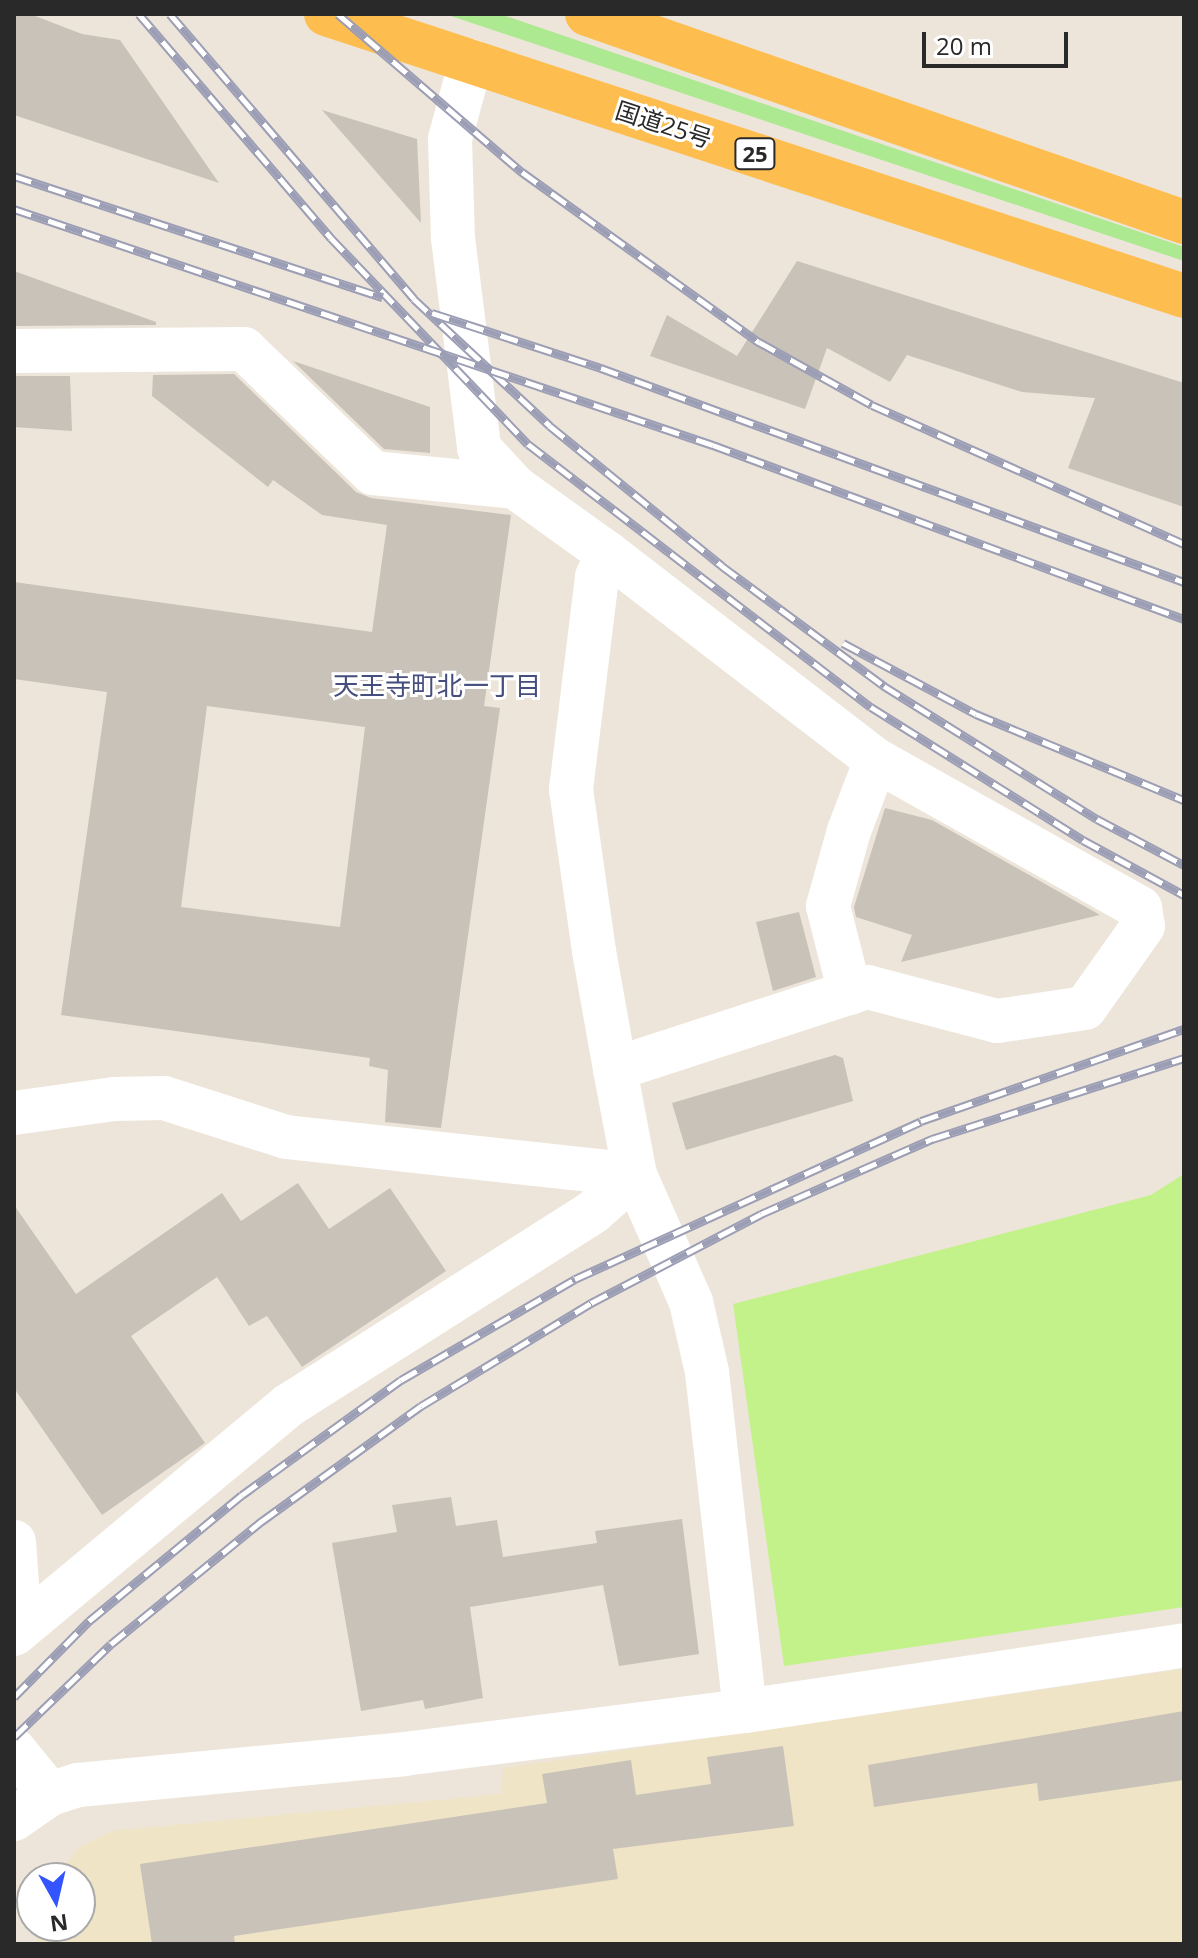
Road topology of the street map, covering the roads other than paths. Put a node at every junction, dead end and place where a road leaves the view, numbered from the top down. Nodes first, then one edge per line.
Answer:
1 (326, 14) edge
2 (587, 14) edge
3 (471, 61) junction
4 (1184, 222) edge
5 (1184, 296) edge
6 (14, 351) edge
7 (515, 487) junction
8 (607, 553) junction
9 (876, 760) junction
10 (850, 993) junction
11 (615, 1069) junction
12 (14, 1113) edge
13 (635, 1175) junction
14 (14, 1542) edge
15 (20, 1627) edge
16 (1184, 1645) edge
17 (745, 1711) junction
18 (14, 1750) edge
19 (50, 1794) junction
20 (14, 1819) edge

1 - 3 highway, 国道25号 / 25
2 - 4 highway
3 - 5 highway, 国道25号 / 25
3 - 7 street
6 - 7 street
7 - 8 street
8 - 9 street
8 - 11 street
9 - 10 street
9 - 10 street
10 - 11 street
11 - 13 street
12 - 13 street
13 - 15 street
13 - 17 street
14 - 15 street
16 - 17 street
17 - 19 street
18 - 19 street
19 - 20 street

